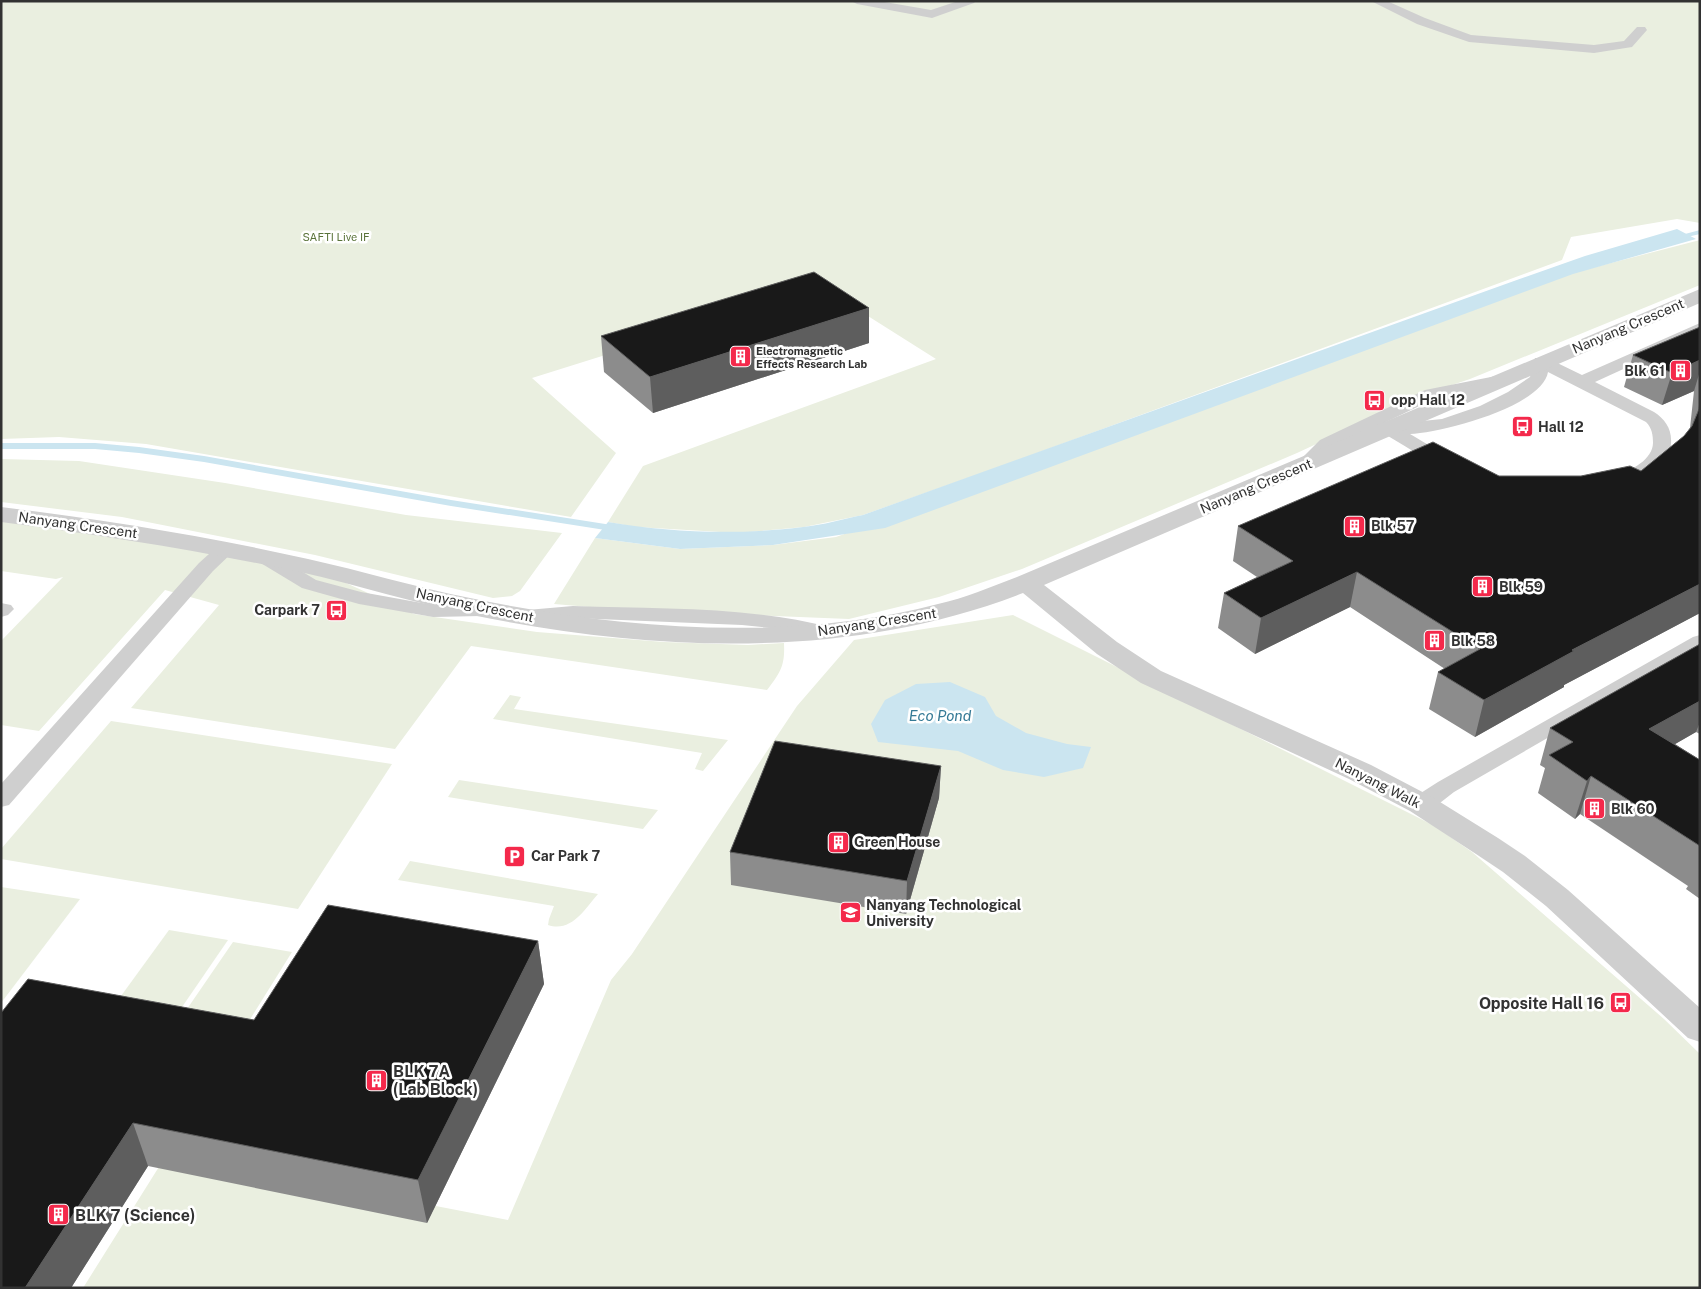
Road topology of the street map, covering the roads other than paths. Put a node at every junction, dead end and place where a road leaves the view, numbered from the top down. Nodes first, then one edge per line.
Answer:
1 (857, 1) edge
2 (970, 1) edge
3 (1377, 1) edge
4 (1641, 30) dead end
5 (1700, 296) edge
6 (1700, 328) edge
7 (1541, 362) junction
8 (1502, 380) junction
9 (1583, 381) junction
10 (1389, 429) junction
11 (1303, 466) junction
12 (1, 514) edge
13 (226, 549) junction
14 (1026, 583) junction
15 (1700, 641) edge
16 (1, 799) edge
17 (1421, 804) junction
18 (1694, 1017) edge

1 - 2 lane
3 - 4 lane
5 - 7 street, Nanyang Crescent
6 - 9 lane
7 - 8 street, Nanyang Crescent
7 - 9 lane
7 - 10 lane
8 - 10 street, Nanyang Crescent
8 - 11 lane
9 - 10 lane
10 - 11 street, Nanyang Crescent
11 - 14 street, Nanyang Crescent
12 - 13 street, Nanyang Crescent
13 - 14 street, Nanyang Crescent
13 - 16 lane
14 - 17 street, Nanyang Walk
15 - 17 lane
17 - 18 street, Nanyang Walk

